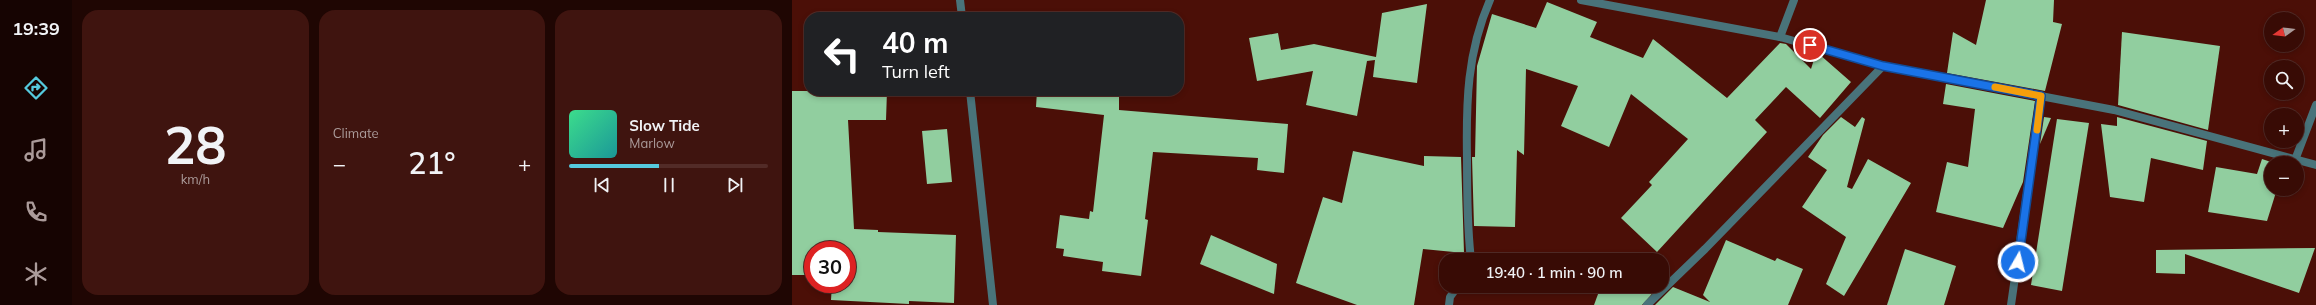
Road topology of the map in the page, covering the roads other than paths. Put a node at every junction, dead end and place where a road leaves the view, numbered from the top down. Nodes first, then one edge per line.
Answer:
1 (960, 0) edge
2 (1490, 0) edge
3 (1581, 0) edge
4 (1794, 0) edge
5 (961, 12) edge
6 (1780, 37) junction
7 (1883, 66) junction
8 (971, 96) edge
9 (2041, 96) junction
10 (2316, 105) edge
11 (2281, 156) edge
12 (2297, 156) edge
13 (2304, 162) edge
14 (2316, 164) edge
15 (1470, 253) edge
16 (1453, 293) edge
17 (993, 305) edge
18 (1449, 305) edge
19 (1647, 305) edge
20 (2011, 305) edge

1 - 5 street
2 - 15 street
3 - 6 street
4 - 6 street
6 - 7 street
7 - 9 street
7 - 19 street
8 - 17 street
9 - 11 street
9 - 20 street
10 - 12 street
13 - 14 street
16 - 18 street

